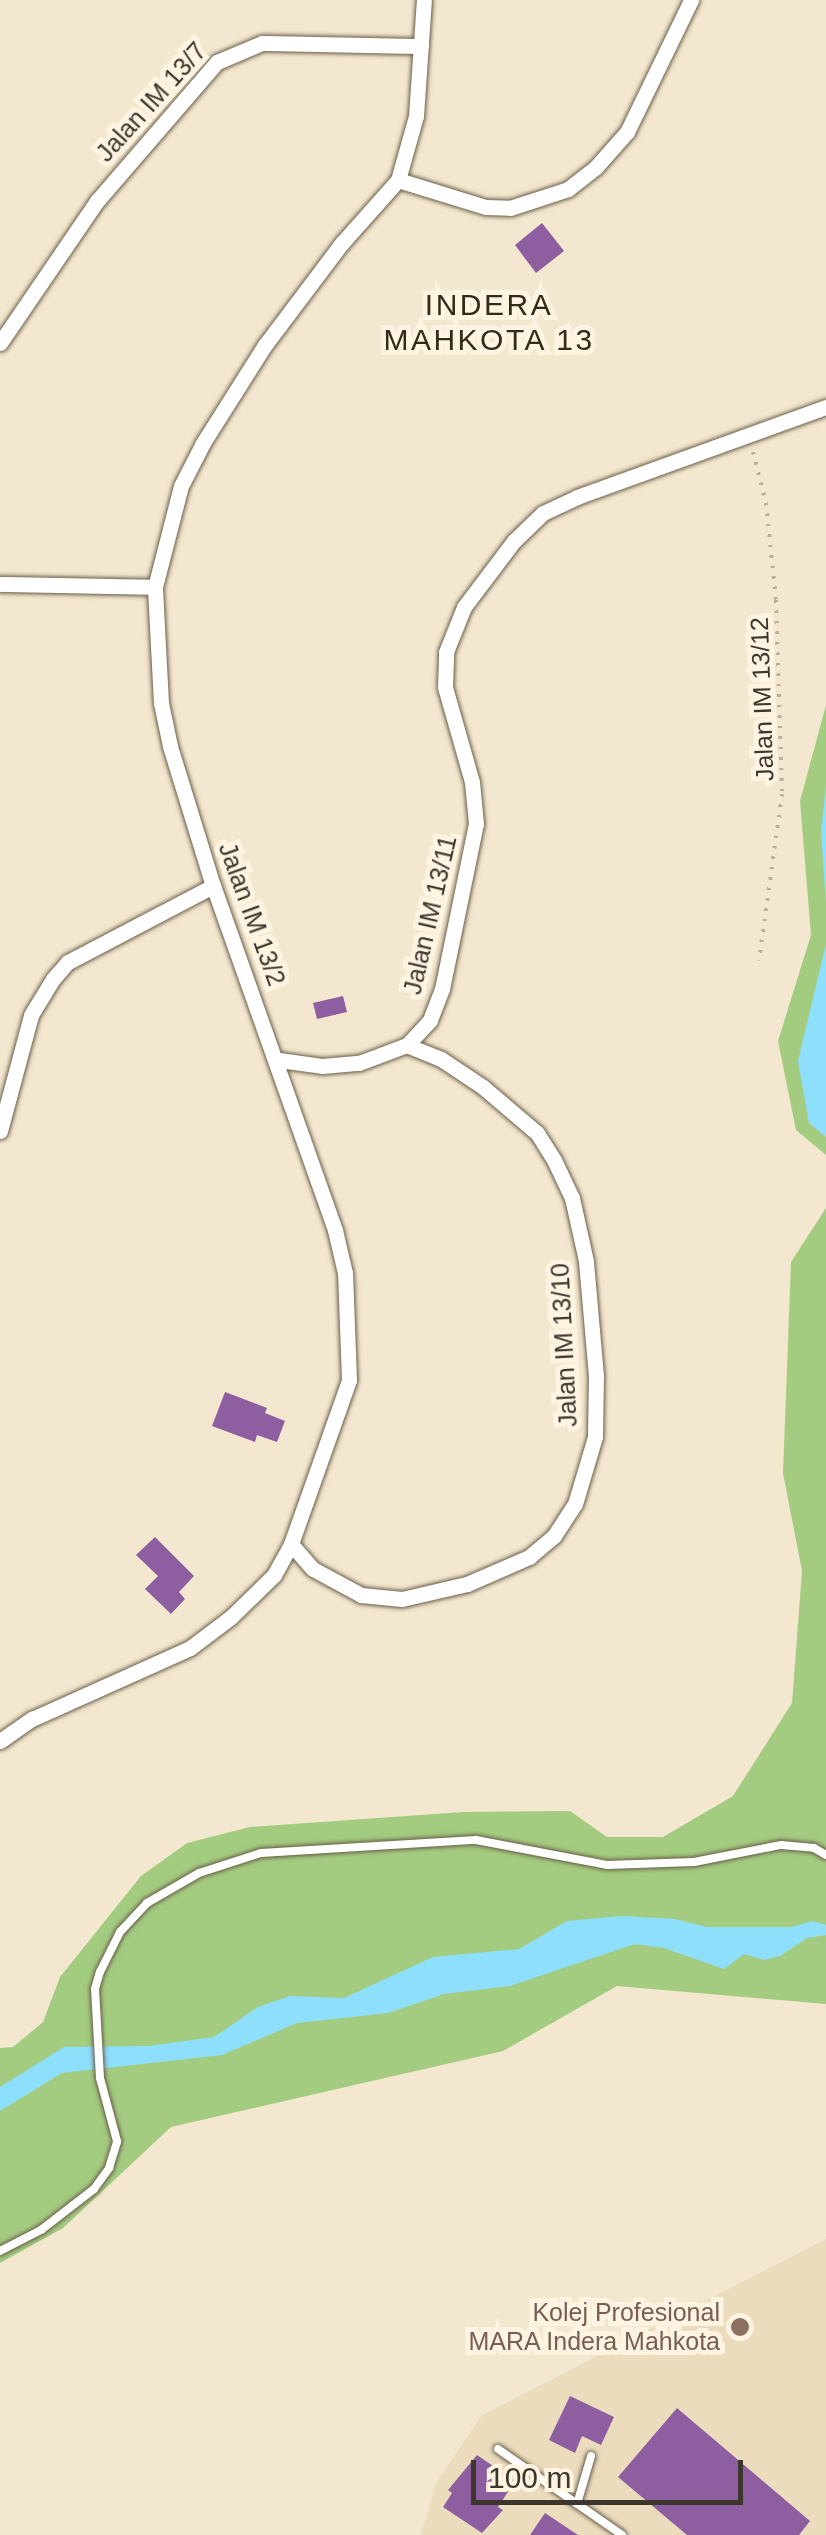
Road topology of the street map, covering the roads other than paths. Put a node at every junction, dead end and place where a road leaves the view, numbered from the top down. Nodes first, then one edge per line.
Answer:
1 (424, 0) edge
2 (690, 0) edge
3 (421, 46) junction
4 (398, 180) junction
5 (0, 343) edge
6 (826, 407) edge
7 (0, 584) edge
8 (155, 587) junction
9 (213, 886) junction
10 (408, 1045) junction
11 (279, 1060) junction
12 (0, 1131) edge
13 (291, 1544) junction
14 (0, 1742) edge
15 (826, 1855) edge
16 (0, 2252) edge
17 (498, 2449) dead end
18 (591, 2456) dead end
19 (577, 2504) junction
20 (622, 2535) edge

1 - 3 street, Jalan IM 13/2
2 - 4 street
3 - 4 street, Jalan IM 13/2
3 - 5 street, Jalan IM 13/7
4 - 8 street, Jalan IM 13/2
6 - 10 street, Jalan IM 13/11
7 - 8 street
8 - 9 street, Jalan IM 13/2
9 - 11 street, Jalan IM 13/2
9 - 12 street
10 - 11 street
10 - 13 street, Jalan IM 13/10
11 - 13 street, Jalan IM 13/2
13 - 14 street, Jalan IM 13/2
15 - 16 lane
17 - 19 lane
18 - 19 lane
19 - 20 lane

